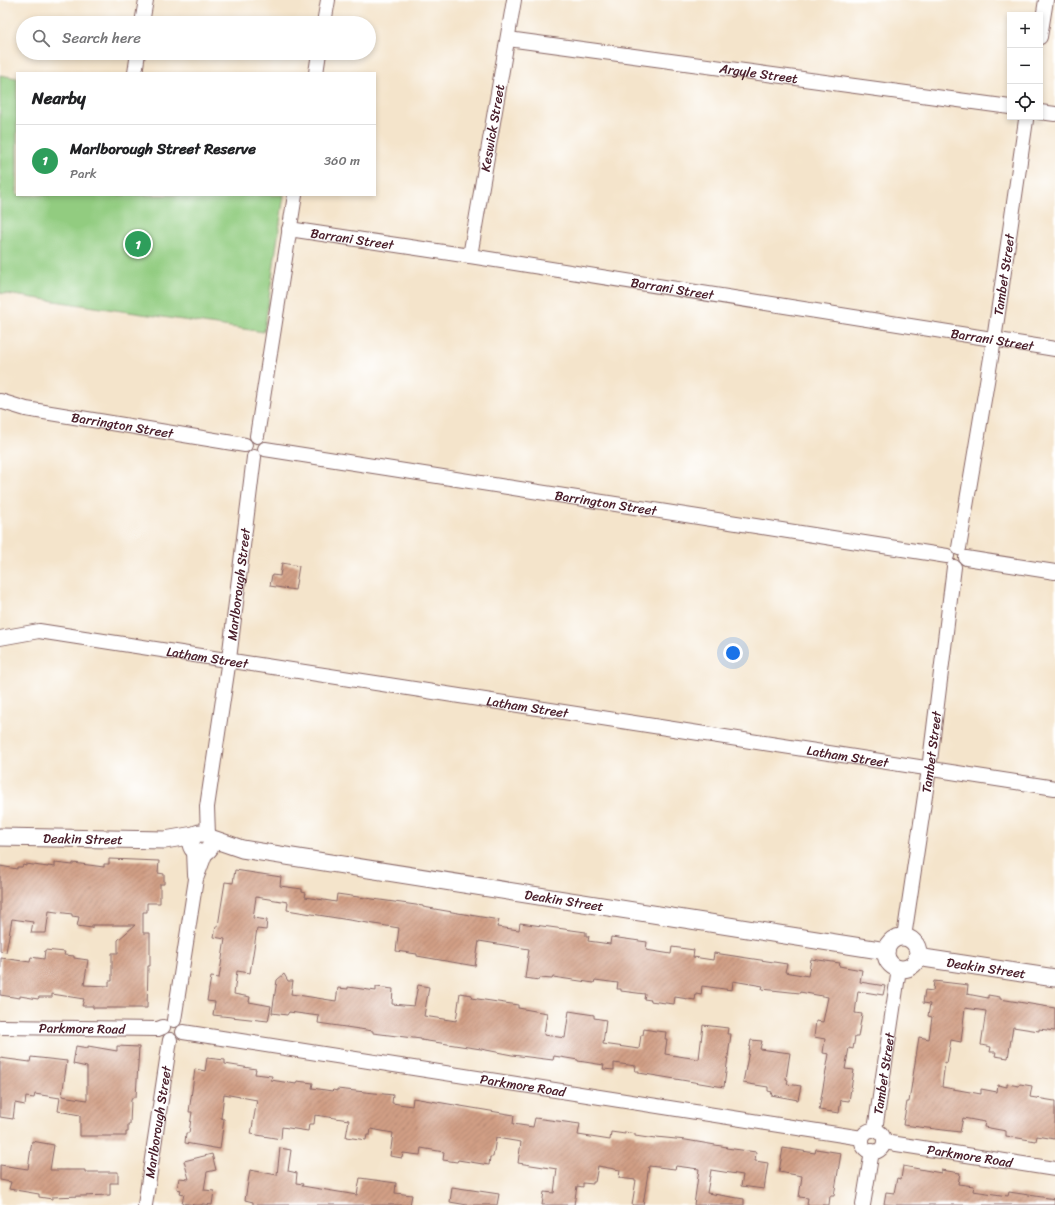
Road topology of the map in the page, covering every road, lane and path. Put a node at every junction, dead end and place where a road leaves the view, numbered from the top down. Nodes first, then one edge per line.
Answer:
1 (146, 0) edge
2 (328, 0) edge
3 (514, 0) edge
4 (1046, 0) edge
5 (143, 16) edge
6 (325, 16) edge
7 (1043, 18) edge
8 (508, 39) junction
9 (137, 60) edge
10 (318, 60) edge
11 (135, 72) edge
12 (316, 72) edge
13 (1007, 108) edge
14 (1043, 112) edge
15 (1055, 114) edge
16 (1028, 120) edge
17 (295, 196) edge
18 (289, 229) junction
19 (470, 256) junction
20 (994, 340) junction
21 (1055, 349) edge
22 (0, 401) edge
23 (257, 436) junction
24 (245, 445) junction
25 (260, 453) junction
26 (962, 553) junction
27 (950, 561) junction
28 (1055, 572) edge
29 (0, 638) edge
30 (229, 659) junction
31 (929, 769) junction
32 (1055, 788) edge
33 (0, 837) edge
34 (201, 843) junction
35 (904, 937) junction
36 (886, 951) junction
37 (917, 957) junction
38 (899, 969) junction
39 (1055, 978) edge
40 (169, 1024) junction
41 (0, 1027) edge
42 (183, 1032) junction
43 (170, 1040) junction
44 (875, 1130) junction
45 (862, 1138) junction
46 (884, 1142) junction
47 (872, 1151) junction
48 (1055, 1169) edge
49 (145, 1205) edge
50 (863, 1205) edge

1 - 5 street
2 - 6 street
3 - 8 street, Keswick Street
4 - 7 street
8 - 13 street, Argyle Street
8 - 19 street, Keswick Street
9 - 11 street
10 - 12 street
14 - 15 street
16 - 20 street, Tambet Street
17 - 18 street
18 - 19 street, Barrani Street
18 - 23 street
19 - 20 street, Barrani Street
20 - 21 street, Barrani Street
20 - 26 street, Tambet Street
22 - 24 street, Barrington Street
23 - 24 street
23 - 25 street
24 - 25 street
25 - 27 street, Barrington Street
25 - 30 street, Marlborough Street
26 - 27 street
26 - 28 street
27 - 31 street, Tambet Street
29 - 30 street, Latham Street
30 - 31 street, Latham Street
30 - 34 street, Marlborough Street
31 - 32 street, Latham Street
31 - 35 street, Tambet Street
33 - 34 street, Deakin Street
34 - 36 street, Deakin Street
34 - 40 street, Marlborough Street
35 - 36 street
35 - 37 street
36 - 38 street
37 - 38 street
37 - 39 street, Deakin Street
38 - 44 street, Tambet Street
40 - 41 street, Parkmore Road
40 - 42 street
40 - 43 street
42 - 43 street
42 - 45 street, Parkmore Road
43 - 49 street, Marlborough Street
44 - 45 street
44 - 46 street
45 - 47 street
46 - 47 street
46 - 48 street, Parkmore Road
47 - 50 street

